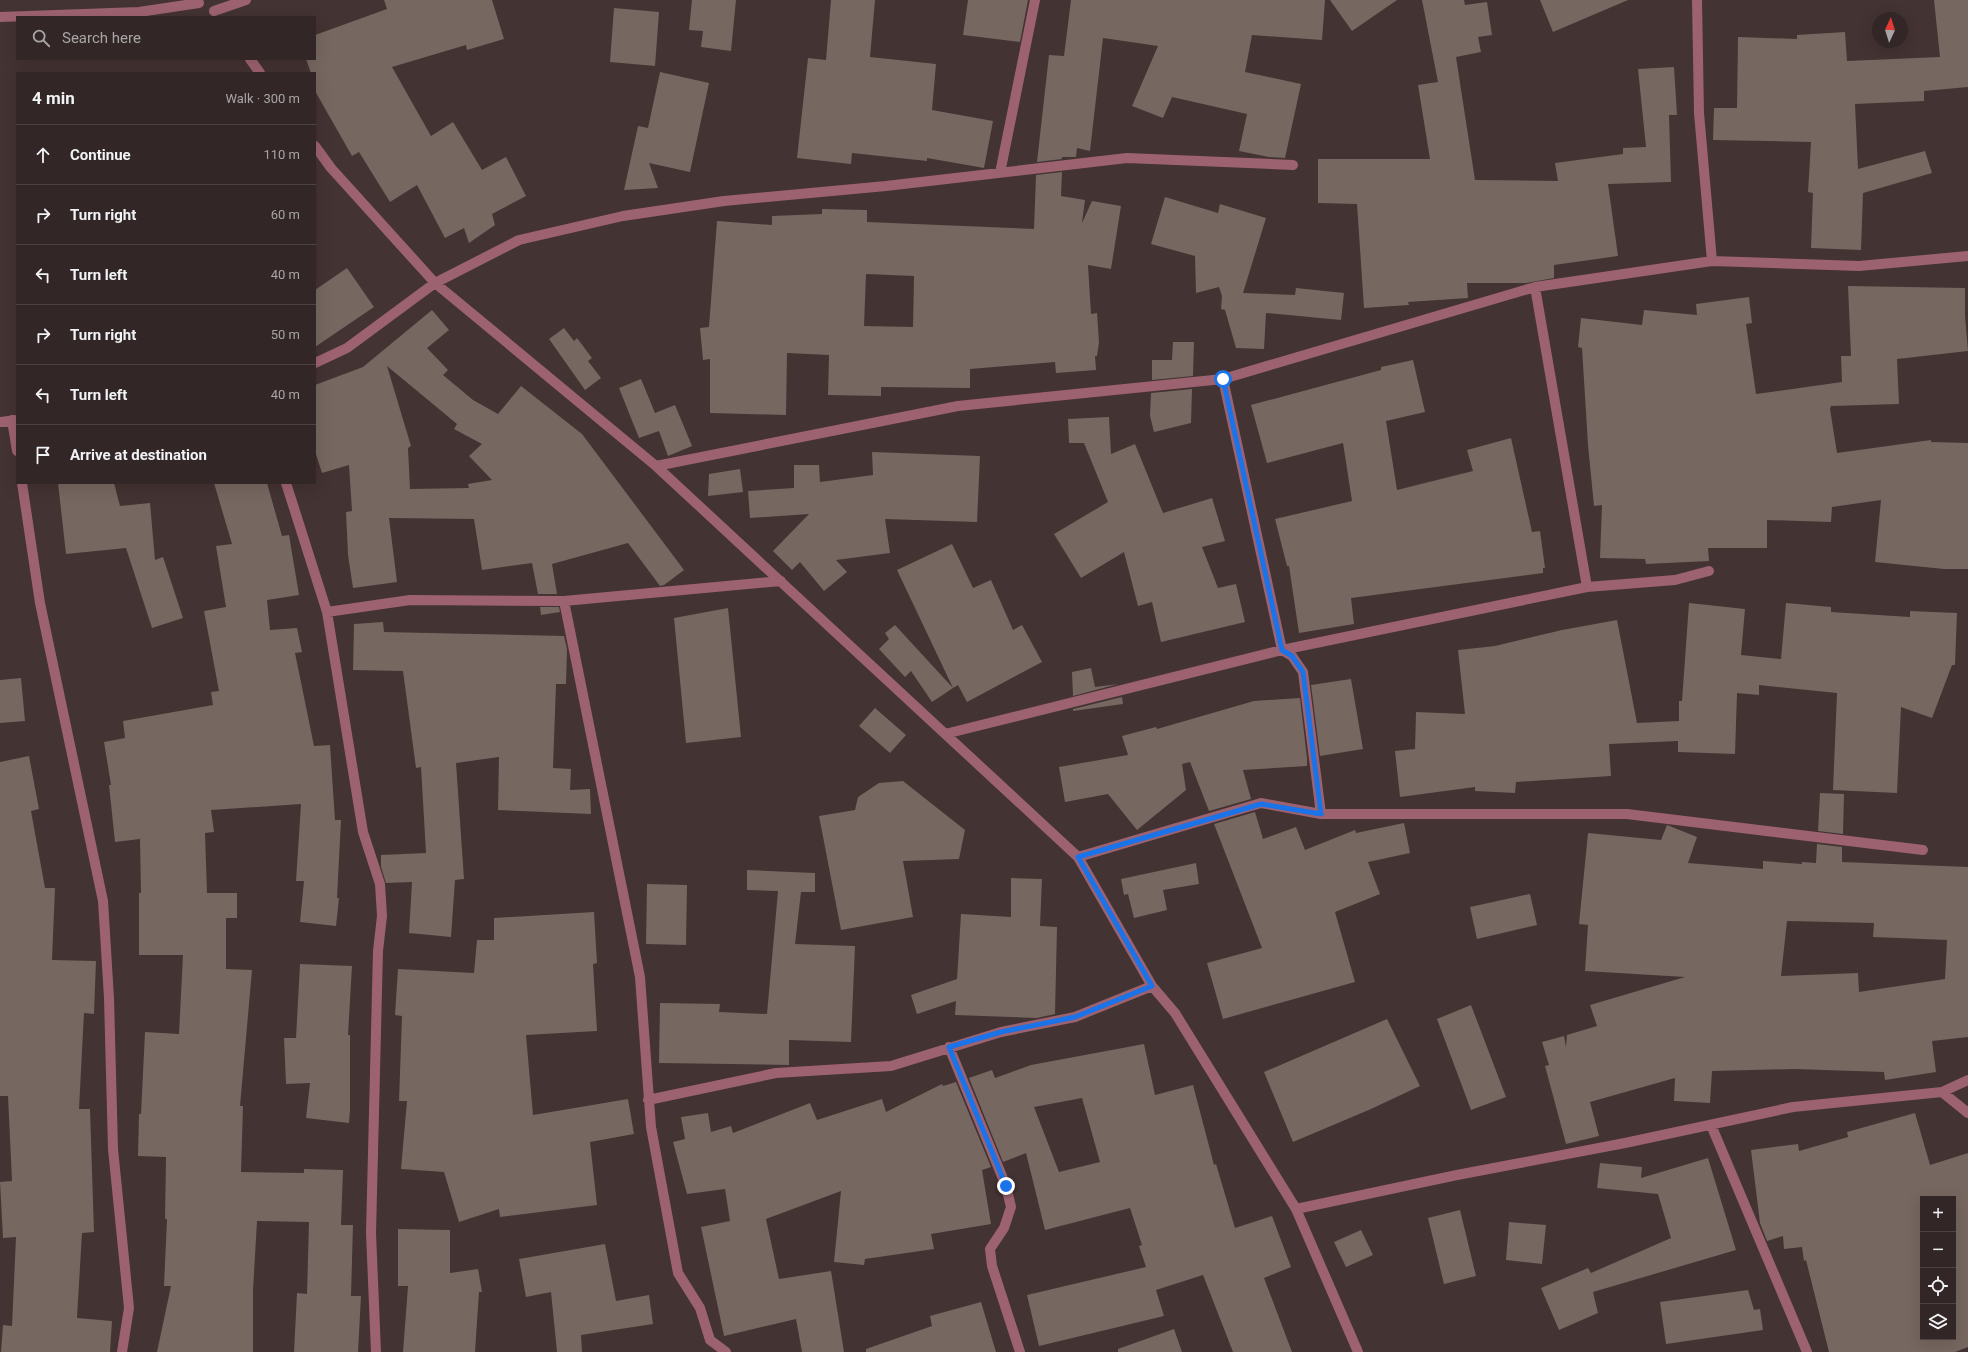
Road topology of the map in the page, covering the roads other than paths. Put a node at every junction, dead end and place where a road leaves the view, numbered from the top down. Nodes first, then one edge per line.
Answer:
1 (246, 0) edge
2 (1035, 0) edge
3 (1697, 0) edge
4 (198, 1) edge
5 (216, 14) edge
6 (16, 16) edge
7 (28, 16) edge
8 (0, 17) edge
9 (251, 60) edge
10 (259, 72) edge
11 (316, 147) edge
12 (1293, 165) dead end
13 (1000, 173) junction
14 (1968, 256) edge
15 (1712, 261) junction
16 (435, 282) junction
17 (1535, 288) junction
18 (316, 363) edge
19 (1223, 379) junction
20 (15, 420) edge
21 (0, 422) edge
22 (16, 436) edge
23 (656, 466) junction
24 (22, 484) edge
25 (286, 484) edge
26 (1709, 570) dead end
27 (781, 581) junction
28 (1587, 587) junction
29 (564, 601) junction
30 (327, 612) junction
31 (1282, 650) junction
32 (945, 734) junction
33 (1321, 814) junction
34 (1923, 850) dead end
35 (1078, 857) junction
36 (1152, 986) junction
37 (949, 1047) junction
38 (1968, 1080) edge
39 (1942, 1092) junction
40 (648, 1100) junction
41 (1968, 1113) edge
42 (1711, 1125) junction
43 (1296, 1209) junction
44 (122, 1352) edge
45 (376, 1352) edge
46 (726, 1352) edge
47 (1020, 1352) edge
48 (1358, 1352) edge
49 (1807, 1352) edge

1 - 5 street
2 - 13 street
3 - 15 street
4 - 5 street
4 - 7 street
6 - 8 street
9 - 10 street
11 - 16 street
12 - 13 street
13 - 16 street
14 - 15 street
15 - 17 street
16 - 18 street
16 - 23 street
17 - 19 street
17 - 28 street
19 - 23 street
19 - 31 street
20 - 21 street
20 - 22 street
23 - 27 street
24 - 44 street
25 - 30 street
26 - 28 street
27 - 29 street
27 - 32 street
28 - 31 street
29 - 30 street
29 - 40 street
30 - 45 street
31 - 32 street
31 - 33 street
32 - 35 street
33 - 34 street
33 - 35 street
35 - 36 street
36 - 37 street
36 - 43 street
37 - 40 street
37 - 47 street
38 - 39 street
39 - 41 street
39 - 42 street
40 - 46 street
42 - 43 street
42 - 49 street
43 - 48 street

